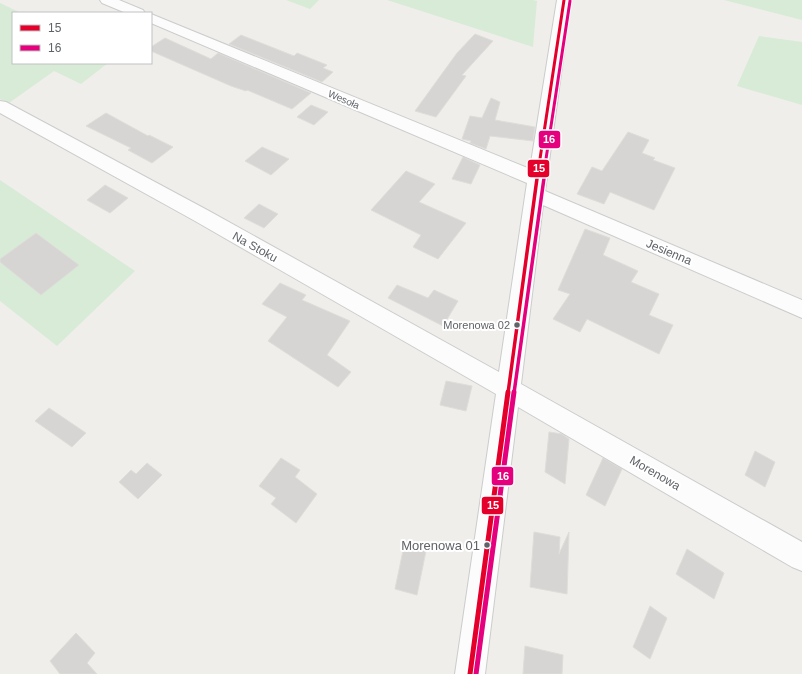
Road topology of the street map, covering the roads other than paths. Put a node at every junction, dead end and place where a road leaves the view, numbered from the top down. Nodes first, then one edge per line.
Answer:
1 (107, 0) edge
2 (564, 0) edge
3 (136, 12) edge
4 (152, 18) edge
5 (0, 106) edge
6 (536, 187) junction
7 (802, 309) edge
8 (509, 389) junction
9 (802, 558) edge
10 (470, 674) edge

1 - 3 street
2 - 6 street
4 - 6 street, Wesoła
5 - 8 street, Na Stoku
6 - 7 street, Jesienna
6 - 8 street
8 - 9 street, Morenowa
8 - 10 street

